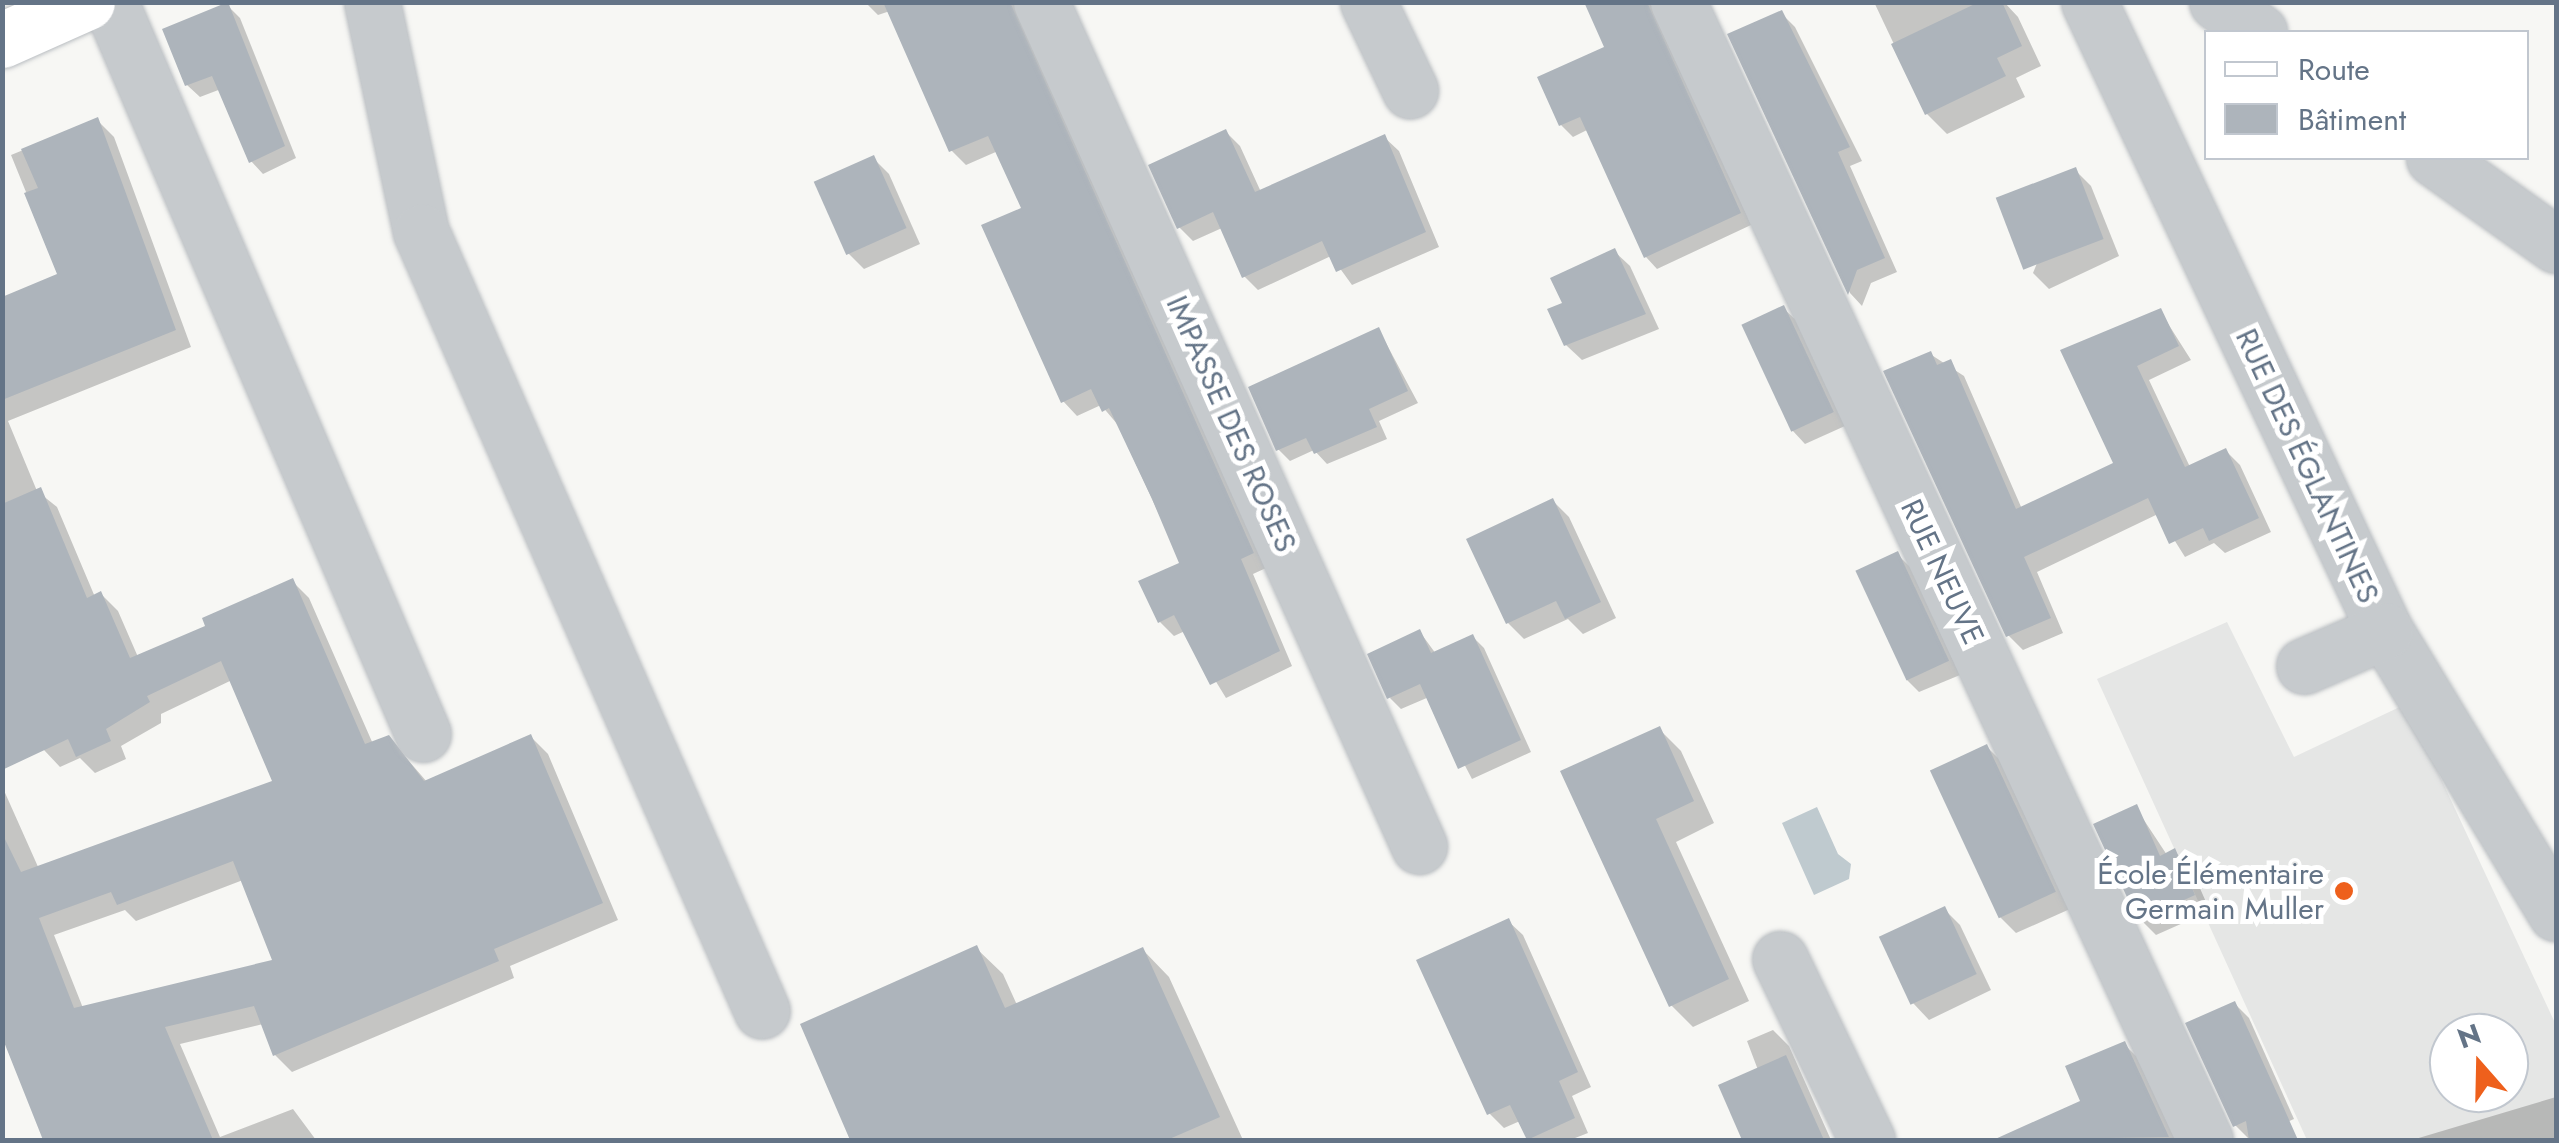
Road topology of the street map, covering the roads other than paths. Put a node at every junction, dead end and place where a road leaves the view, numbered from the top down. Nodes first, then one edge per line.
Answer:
1 (87, 2) edge
2 (110, 2) edge
3 (372, 2) edge
4 (1041, 2) edge
5 (1368, 2) edge
6 (1678, 2) edge
7 (2090, 2) edge
8 (2217, 2) edge
9 (2256, 30) edge
10 (2, 40) edge
11 (1410, 90) dead end
12 (2437, 160) edge
13 (2556, 245) edge
14 (2385, 631) junction
15 (2304, 666) dead end
16 (423, 734) dead end
17 (1419, 846) dead end
18 (2556, 913) edge
19 (1780, 959) dead end
20 (762, 1011) dead end
21 (1866, 1140) edge
22 (2206, 1140) edge

1 - 10 main road
2 - 16 street
3 - 20 street
4 - 17 street, IMPASSE DES ROSES
5 - 11 street
6 - 22 street, RUE NEUVE
7 - 14 street, RUE DES ÉGLANTINES
8 - 9 street
12 - 13 street
14 - 15 street
14 - 18 street, RUE DES ÉGLANTINES
19 - 21 street

